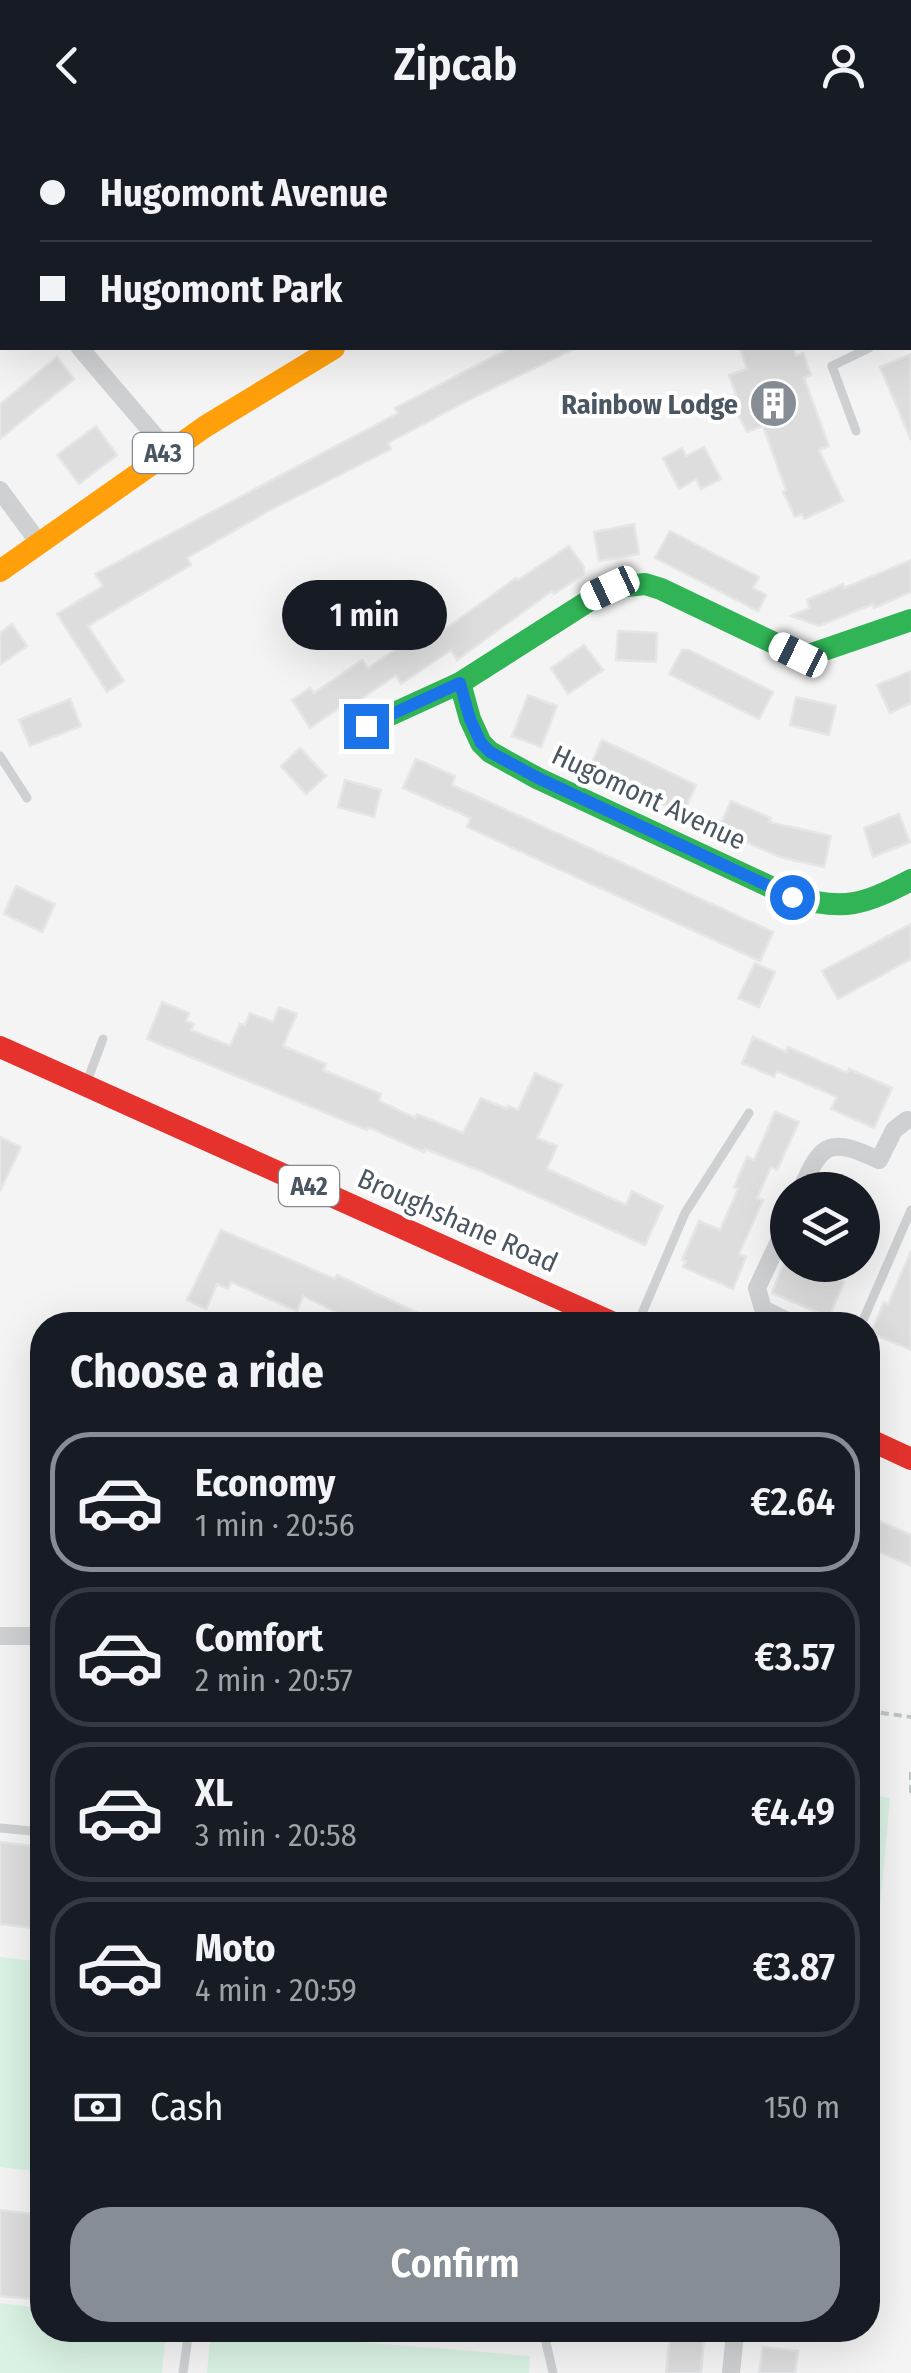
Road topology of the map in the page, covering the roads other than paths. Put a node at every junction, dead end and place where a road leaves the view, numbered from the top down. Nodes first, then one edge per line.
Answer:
1 (82, 350) edge
2 (330, 350) edge
3 (865, 350) edge
4 (856, 431) dead end
5 (167, 450) junction
6 (0, 490) edge
7 (39, 543) junction
8 (0, 571) edge
9 (911, 620) edge
10 (460, 683) junction
11 (366, 726) dead end
12 (0, 756) edge
13 (27, 798) dead end
14 (911, 880) edge
15 (102, 1039) dead end
16 (0, 1047) edge
17 (85, 1086) junction
18 (748, 1113) dead end
19 (907, 1120) dead end
20 (809, 1172) edge
21 (911, 1210) edge
22 (770, 1262) edge
23 (589, 1312) edge
24 (643, 1312) edge
25 (771, 1312) edge
26 (867, 1312) edge
27 (880, 1445) edge
28 (911, 1459) edge
29 (0, 1636) edge
30 (30, 1636) edge
31 (0, 1828) edge
32 (30, 1831) edge
33 (187, 2342) edge
34 (546, 2342) edge
35 (733, 2342) edge
36 (183, 2373) edge
37 (554, 2373) edge
38 (731, 2373) edge

1 - 5 street
2 - 5 street, A43
3 - 4 lane
5 - 7 street, A43
6 - 7 street
7 - 8 street, A43
9 - 10 street
10 - 11 street
10 - 14 street, Hugomont Avenue
12 - 13 lane
15 - 17 lane
16 - 17 street, Broughshane Road / A42
17 - 23 street, Broughshane Road / A42
18 - 24 lane
19 - 20 street
21 - 26 lane
22 - 25 street
27 - 28 street
29 - 30 street
31 - 32 lane
33 - 36 lane
34 - 37 lane
35 - 38 street

